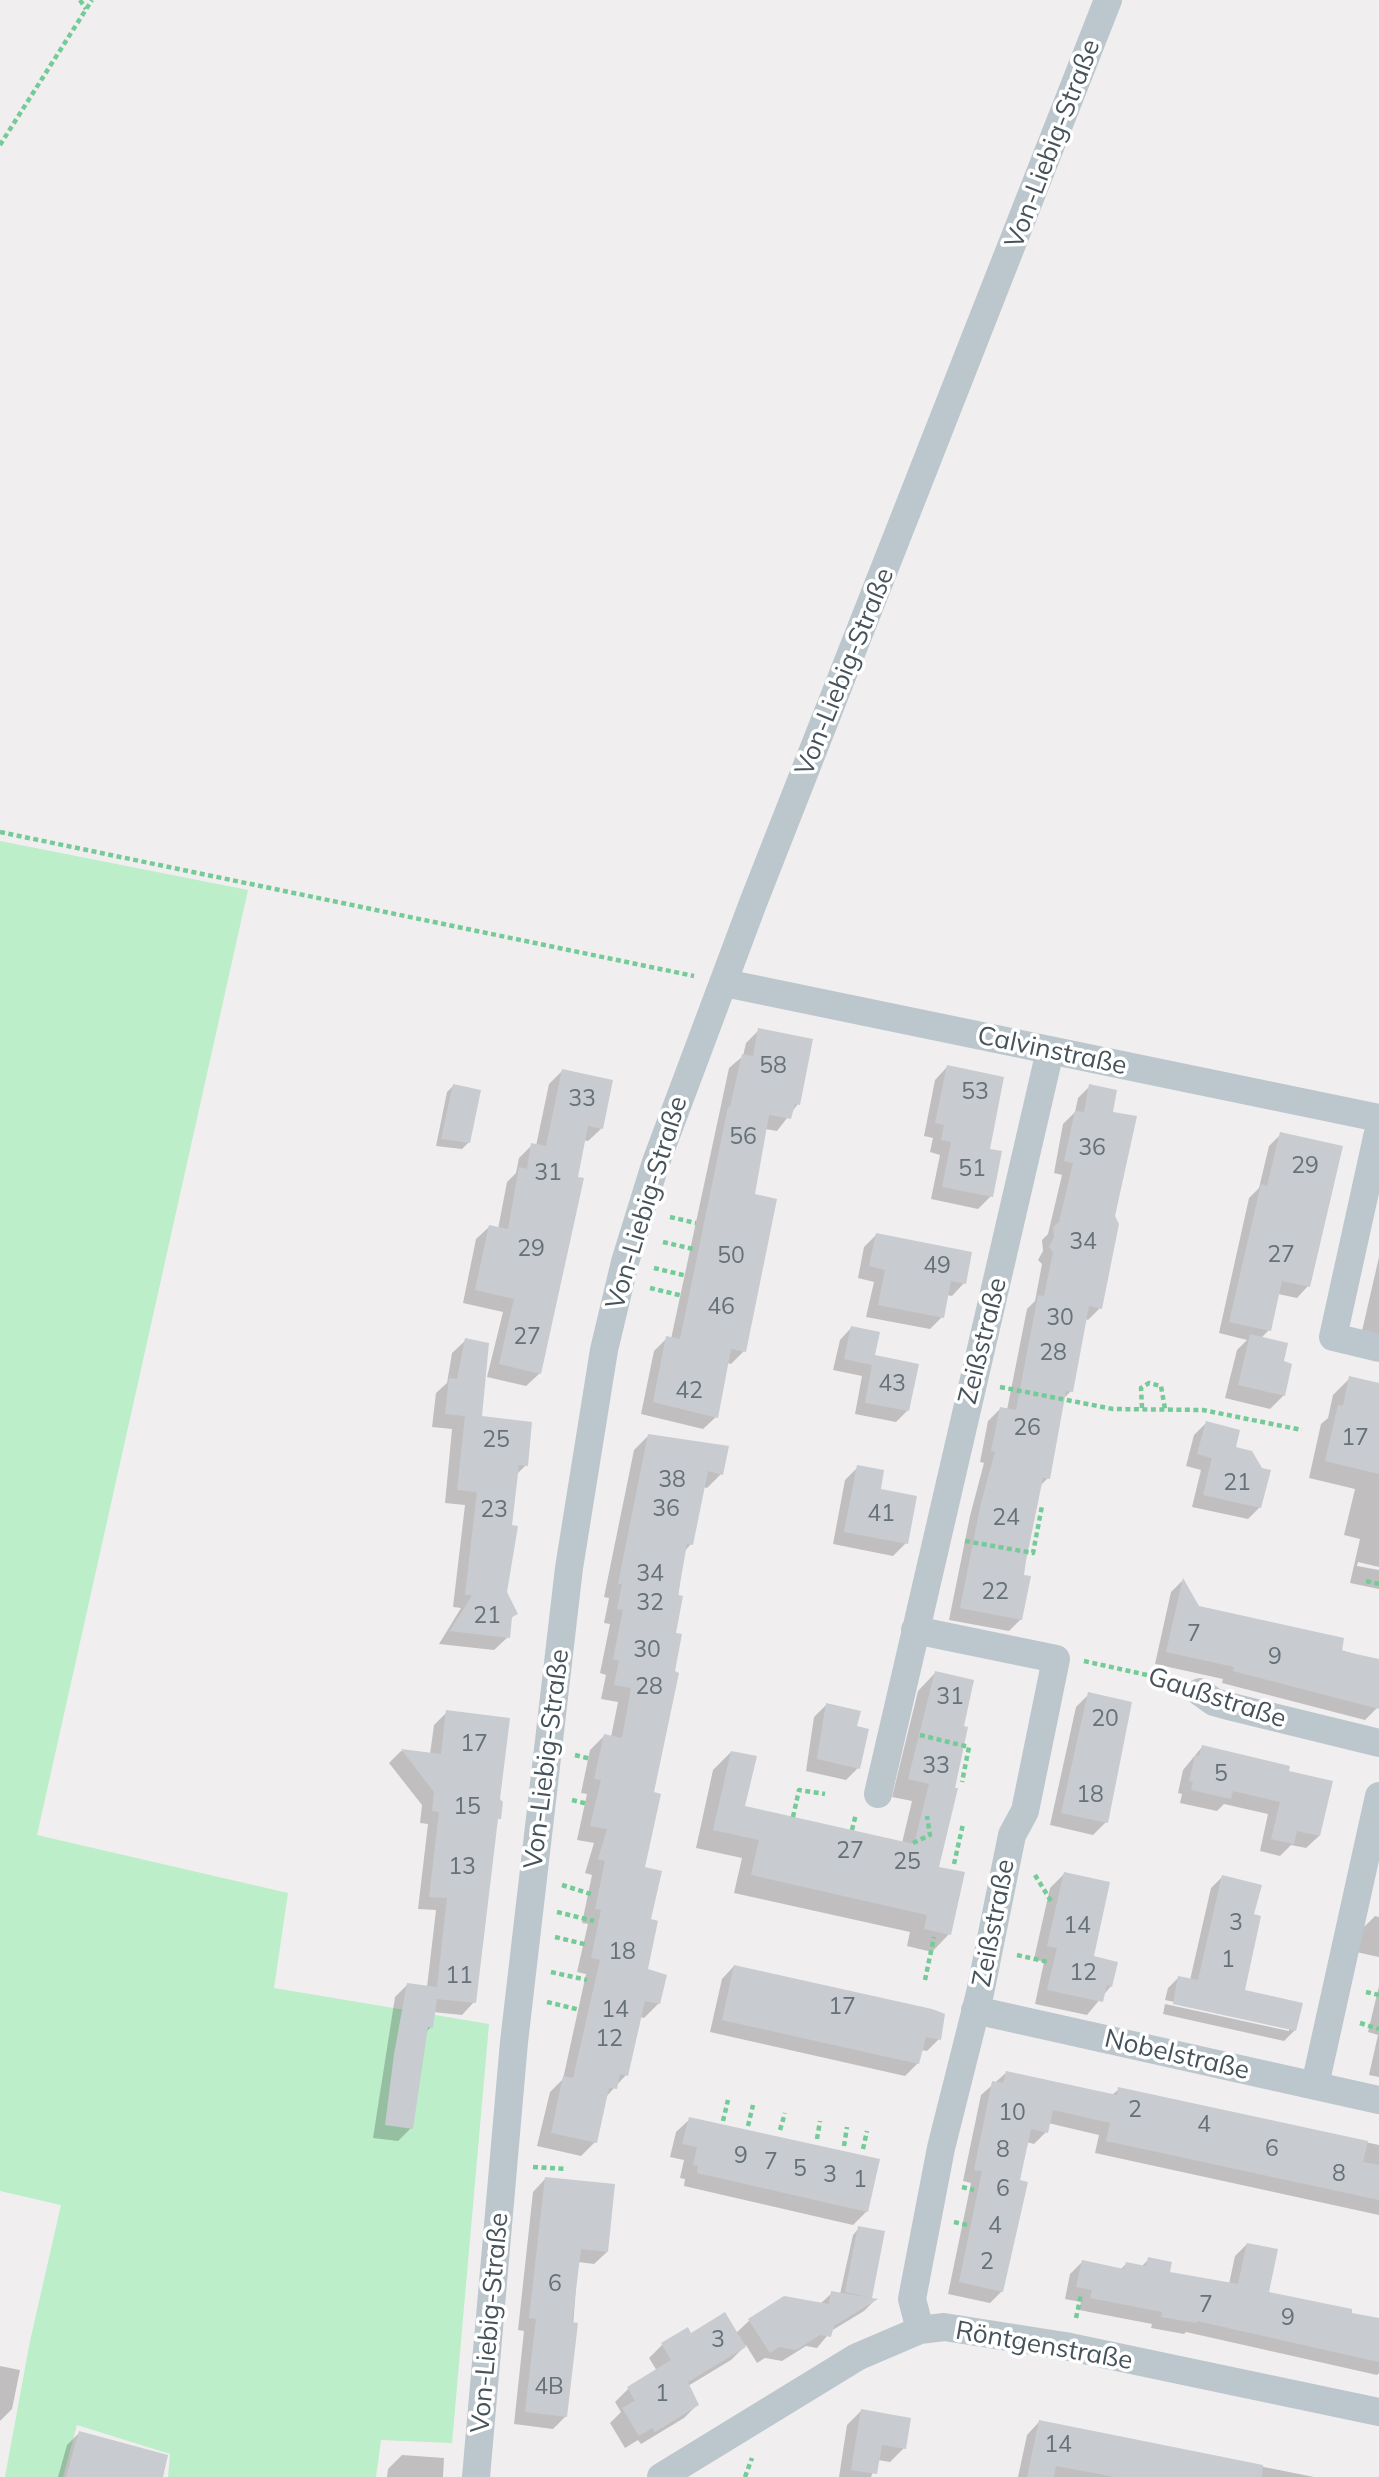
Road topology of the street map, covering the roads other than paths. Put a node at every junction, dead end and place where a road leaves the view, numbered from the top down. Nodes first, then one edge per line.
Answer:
1 (1108, 0) edge
2 (725, 983) junction
3 (1050, 1051) junction
4 (1379, 1118) edge
5 (1379, 1128) edge
6 (1379, 1348) edge
7 (915, 1630) junction
8 (1200, 1692) road end
9 (1379, 1743) edge
10 (878, 1794) dead end
11 (1379, 1796) edge
12 (975, 2010) junction
13 (1314, 2085) junction
14 (1379, 2100) edge
15 (920, 2330) junction
16 (1379, 2412) edge
17 (476, 2477) edge
18 (661, 2477) edge

1 - 2 street, Von-Liebig-Straße
2 - 3 street, Calvinstraße
2 - 17 street, Von-Liebig-Straße
3 - 4 street, Calvinstraße
3 - 7 street, Zeißstraße
5 - 6 street
7 - 10 street, Zeißstraße
7 - 12 street, Zeißstraße
8 - 9 street, Gaußstraße
11 - 13 street
12 - 13 street, Nobelstraße
12 - 15 street, Zeißstraße
13 - 14 street, Nobelstraße
15 - 16 street, Röntgenstraße
15 - 18 street, Röntgenstraße

